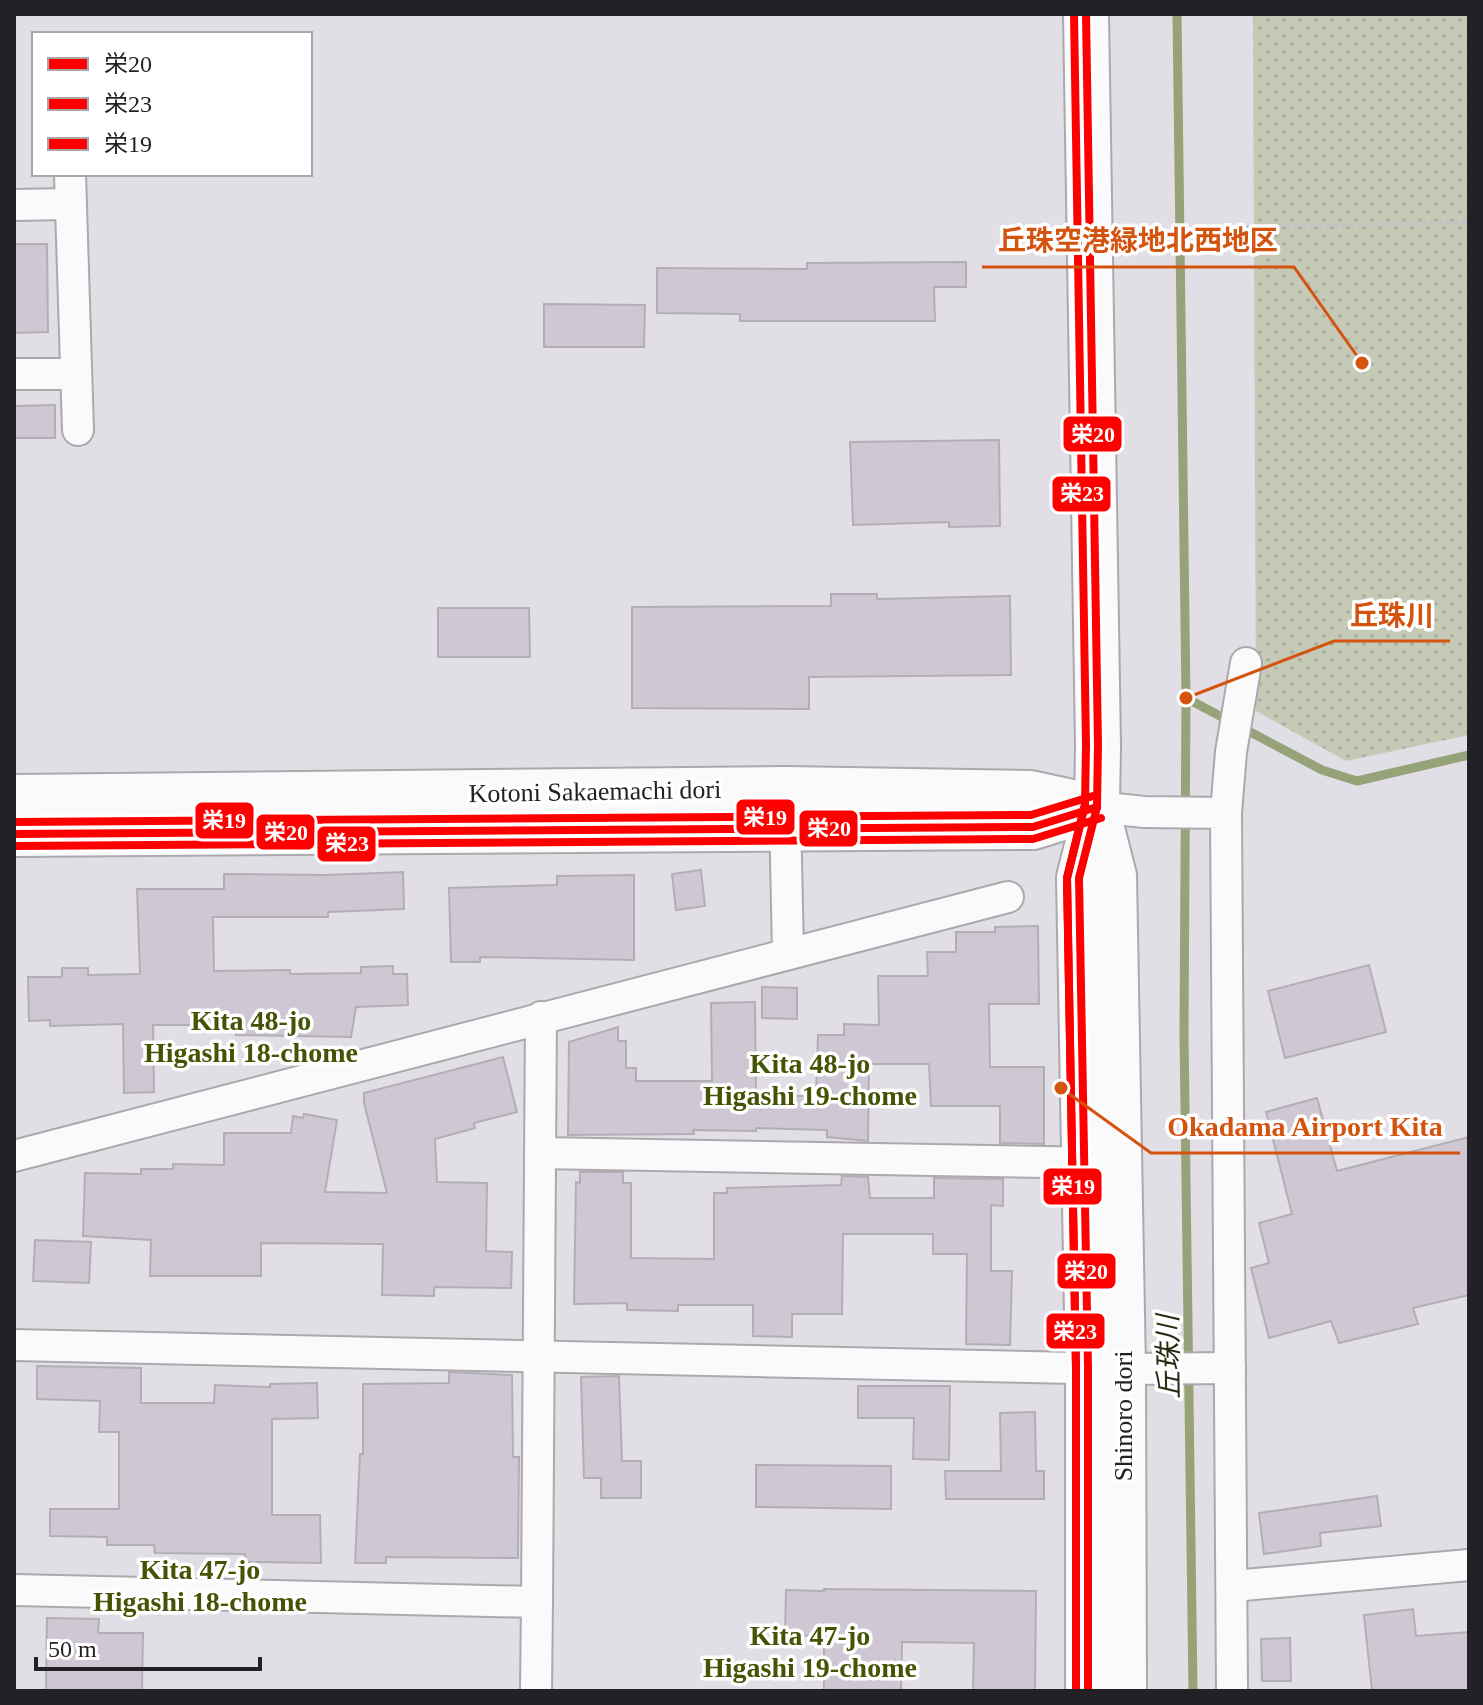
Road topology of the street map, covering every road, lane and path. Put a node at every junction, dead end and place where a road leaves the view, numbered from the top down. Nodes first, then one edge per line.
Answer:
1 (1086, 14) edge
2 (70, 176) edge
3 (69, 204) junction
4 (14, 205) edge
5 (1469, 222) edge
6 (1238, 228) dead end
7 (14, 374) edge
8 (75, 374) junction
9 (78, 430) dead end
10 (1246, 663) dead end
11 (14, 797) edge
12 (1097, 807) junction
13 (785, 808) junction
14 (1218, 813) junction
15 (14, 834) edge
16 (1008, 897) dead end
17 (788, 953) junction
18 (541, 1017) junction
19 (540, 1153) junction
20 (14, 1156) edge
21 (1101, 1163) junction
22 (14, 1345) edge
23 (539, 1355) junction
24 (1221, 1367) junction
25 (1106, 1368) junction
26 (1469, 1565) edge
27 (1233, 1586) junction
28 (14, 1590) edge
29 (537, 1602) junction
30 (536, 1691) edge
31 (1088, 1691) edge
32 (1124, 1691) edge
33 (1232, 1691) edge

1 - 12 street, Shinoro dori
2 - 3 street
3 - 4 street
3 - 8 street
5 - 6 path
7 - 8 street
8 - 9 street
10 - 14 street
11 - 13 street, Kotoni Sakaemachi dori
12 - 13 street, Kotoni Sakaemachi dori
12 - 14 street
12 - 21 street, Shinoro dori
13 - 15 street, Kotoni Sakaemachi dori
13 - 17 street
14 - 24 street
16 - 17 street
17 - 18 street
18 - 19 street
18 - 20 street
19 - 21 street
19 - 23 street
21 - 25 street, Shinoro dori
22 - 23 street
23 - 25 street
23 - 29 street
24 - 25 street
24 - 27 street
25 - 31 street, Shinoro dori
25 - 32 street, Shinoro dori
26 - 27 street
27 - 33 street
28 - 29 street
29 - 30 street

